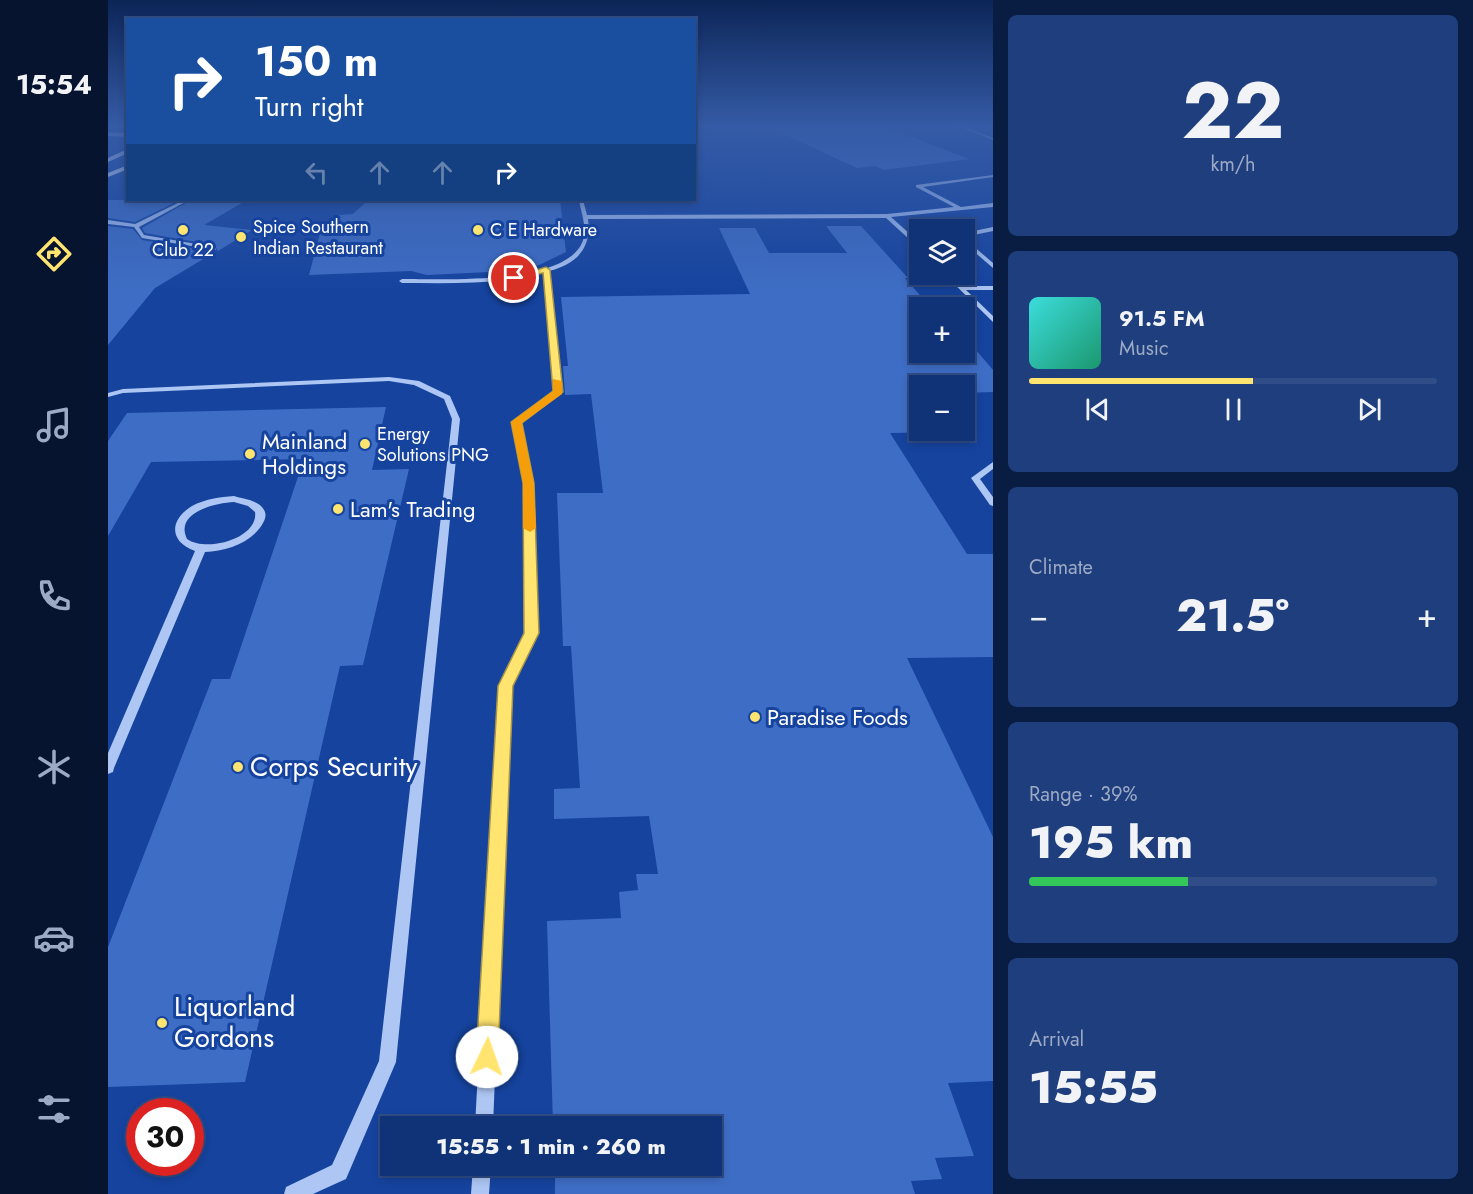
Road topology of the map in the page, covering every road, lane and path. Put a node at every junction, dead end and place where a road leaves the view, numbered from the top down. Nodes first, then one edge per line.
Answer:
1 (958, 181) edge
2 (185, 201) edge
3 (581, 201) edge
4 (993, 205) edge
5 (961, 209) junction
6 (887, 216) junction
7 (585, 217) junction
8 (108, 222) edge
9 (136, 226) junction
10 (993, 229) edge
11 (975, 233) edge
12 (909, 237) edge
13 (214, 249) dead end
14 (975, 250) edge
15 (993, 266) edge
16 (546, 270) junction
17 (402, 281) dead end
18 (958, 285) edge
19 (961, 288) junction
20 (993, 288) edge
21 (993, 321) edge
22 (108, 395) edge
23 (993, 465) edge
24 (993, 503) edge
25 (201, 549) junction
26 (108, 768) edge
27 (484, 1116) edge
28 (481, 1176) edge
29 (293, 1194) edge
30 (480, 1194) edge

1 - 5 street
2 - 9 street
3 - 7 street
4 - 5 street
5 - 6 street
6 - 7 street
6 - 12 street
7 - 16 street
8 - 9 street
9 - 13 street
10 - 11 street
14 - 15 street
16 - 17 street
16 - 27 street
18 - 19 street
19 - 20 street
19 - 21 street
22 - 29 street
23 - 24 street
25 - 25 street
25 - 26 street
28 - 30 street

